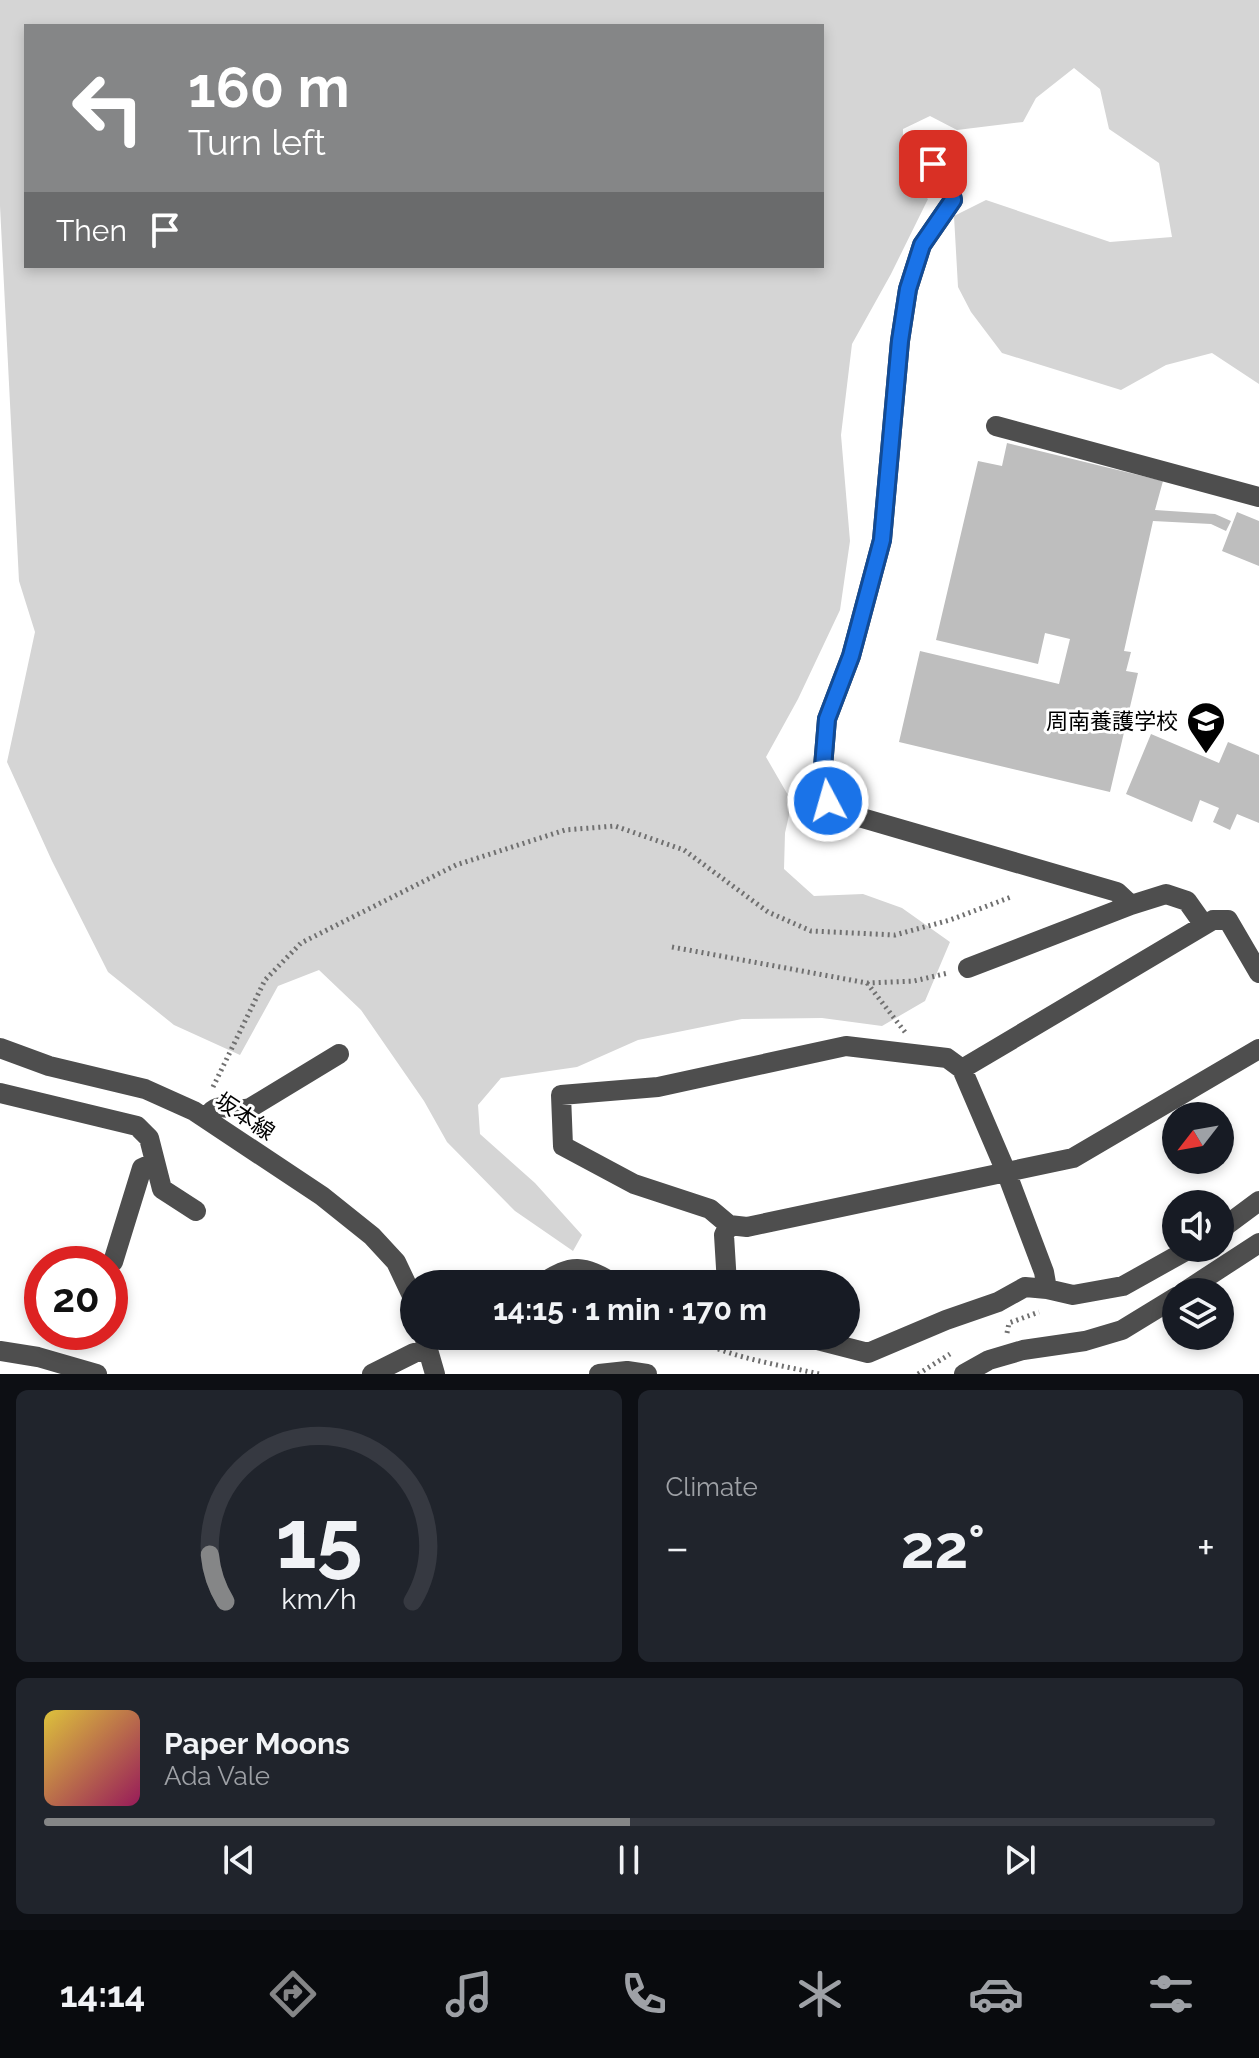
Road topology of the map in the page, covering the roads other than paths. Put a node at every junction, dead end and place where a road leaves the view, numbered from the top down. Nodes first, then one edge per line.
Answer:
1 (927, 145) dead end
2 (996, 426) dead end
3 (1259, 497) edge
4 (1131, 905) junction
5 (1204, 925) junction
6 (968, 968) road end
7 (1259, 973) edge
8 (0, 1048) edge
9 (1259, 1049) edge
10 (339, 1054) dead end
11 (962, 1069) junction
12 (1, 1098) edge
13 (200, 1114) junction
14 (155, 1162) junction
15 (1007, 1174) junction
16 (1259, 1201) edge
17 (196, 1211) dead end
18 (1234, 1220) edge
19 (729, 1225) junction
20 (1259, 1243) edge
21 (118, 1246) edge
22 (1166, 1262) edge
23 (400, 1270) edge
24 (726, 1270) edge
25 (1205, 1278) edge
26 (1047, 1289) junction
27 (1162, 1306) edge
28 (415, 1350) edge
29 (428, 1350) edge
30 (856, 1350) edge
31 (0, 1351) edge
32 (97, 1374) edge
33 (372, 1374) edge
34 (435, 1374) edge
35 (599, 1374) edge
36 (647, 1374) edge
37 (964, 1374) edge

1 - 4 street
2 - 3 street
4 - 5 street
4 - 6 street
5 - 7 street
5 - 11 street
8 - 13 street, 坂本線
9 - 15 street
10 - 13 street
11 - 15 street
11 - 19 street
12 - 14 street
13 - 23 street, 坂本線
14 - 17 street
14 - 21 street
15 - 19 street
15 - 26 street
16 - 18 street
19 - 24 street
20 - 25 street
22 - 26 street
26 - 30 street
27 - 37 street
28 - 33 street
29 - 34 street
31 - 32 street
35 - 36 street

